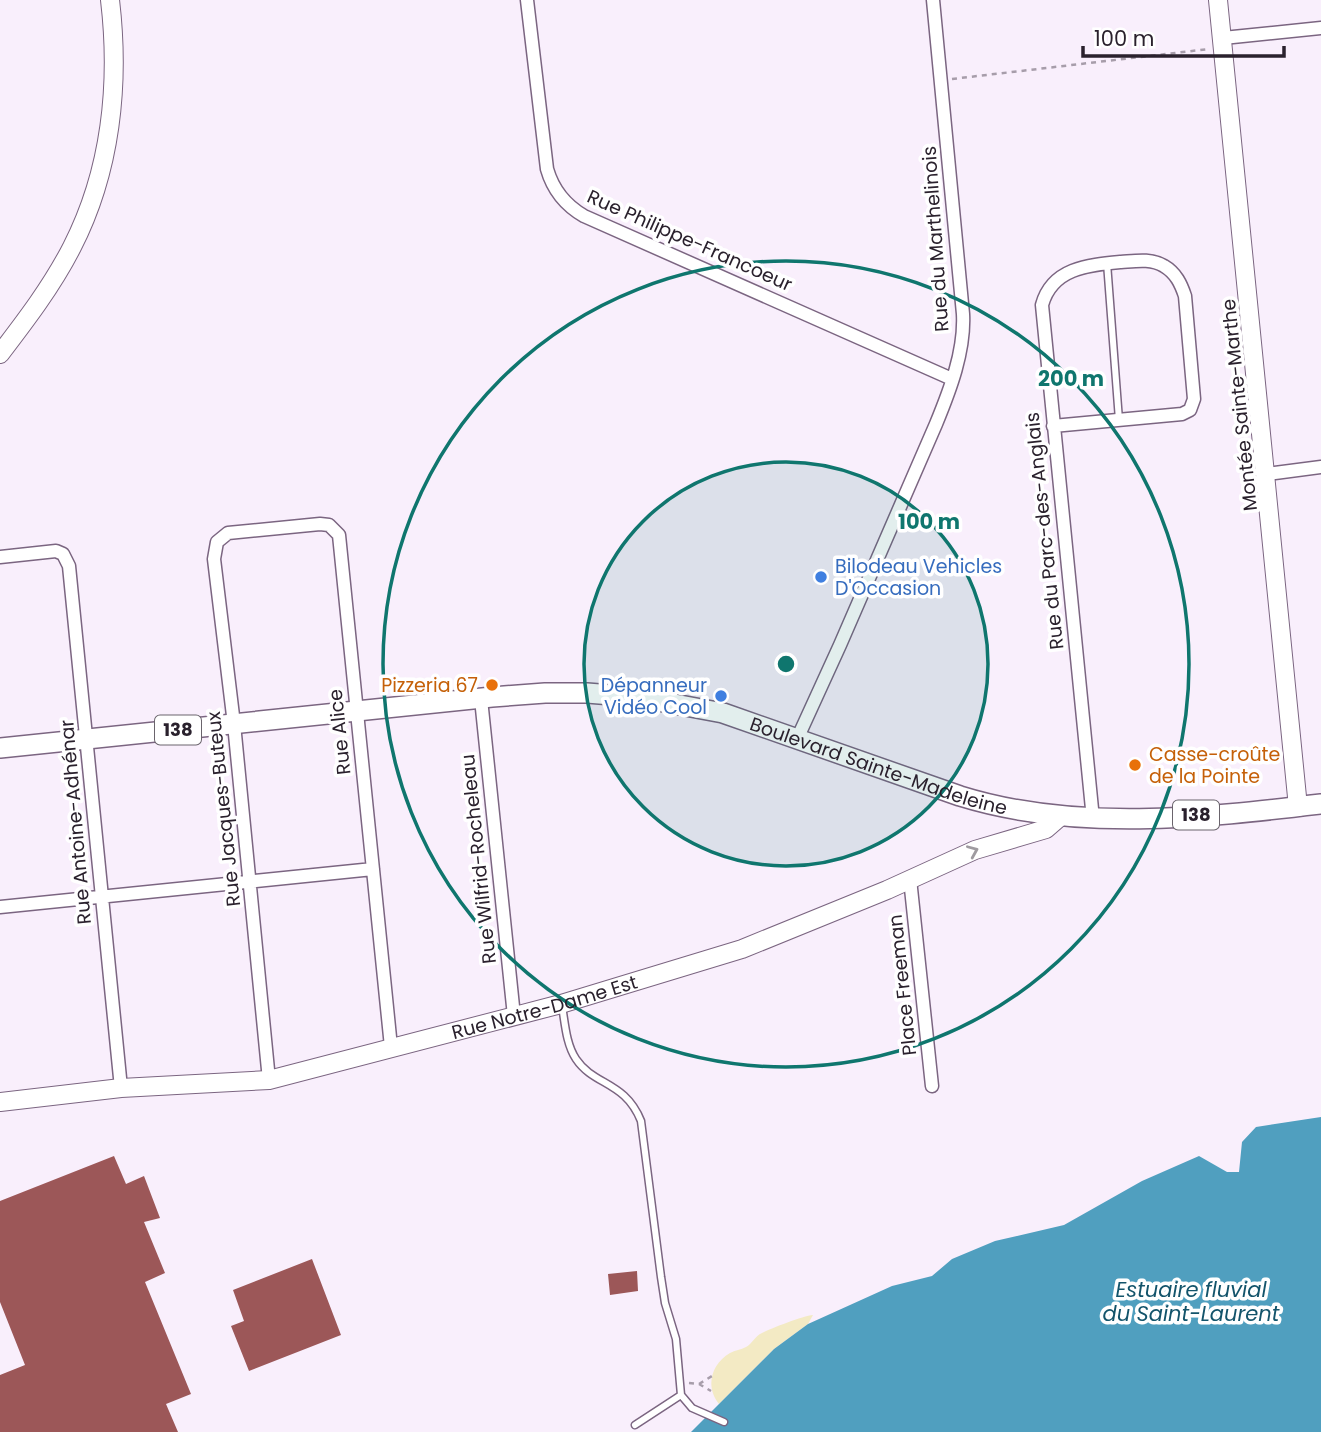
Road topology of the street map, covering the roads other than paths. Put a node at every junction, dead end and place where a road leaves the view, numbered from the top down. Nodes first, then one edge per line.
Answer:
1 (110, 0) edge
2 (527, 0) edge
3 (933, 0) edge
4 (1218, 0) edge
5 (1321, 28) edge
6 (1223, 38) junction
7 (1107, 263) junction
8 (0, 354) edge
9 (952, 379) junction
10 (1119, 420) junction
11 (1053, 426) junction
12 (1321, 467) edge
13 (1267, 474) junction
14 (222, 536) joint
15 (0, 557) edge
16 (481, 699) junction
17 (356, 711) junction
18 (234, 724) junction
19 (798, 737) junction
20 (88, 739) junction
21 (0, 748) edge
22 (1321, 804) edge
23 (1298, 807) junction
24 (1061, 816) junction
25 (1093, 819) junction
26 (373, 869) junction
27 (911, 879) junction
28 (250, 882) junction
29 (101, 897) junction
30 (0, 906) edge
31 (561, 1004) junction
32 (514, 1016) junction
33 (391, 1046) junction
34 (269, 1080) junction
35 (932, 1086) dead end
36 (121, 1088) junction
37 (0, 1102) edge
38 (681, 1395) junction
39 (724, 1422) dead end
40 (635, 1425) dead end

1 - 8 street
2 - 9 street, Rue Philippe-Francoeur
3 - 9 street, Rue du Marthelinois
4 - 6 street, Montée Sainte-Marthe
5 - 6 street
6 - 13 street, Montée Sainte-Marthe
7 - 10 lane
7 - 10 street, Rue du Parc-des-Anglais
7 - 11 street, Rue du Parc-des-Anglais
9 - 19 street, Rue du Marthelinois
10 - 11 street
11 - 25 street, Rue du Parc-des-Anglais
12 - 13 street
13 - 23 street, Montée Sainte-Marthe
14 - 17 street, Rue Alice
14 - 18 street, Rue Jacques-Buteux
15 - 20 street, Rue Antoine-Adhénar
16 - 17 main road, Boulevard Sainte-Madeleine / 138
16 - 19 main road, Boulevard Sainte-Madeleine / 138
16 - 32 street, Rue Wilfrid-Rocheleau
17 - 18 main road, Boulevard Sainte-Madeleine / 138
17 - 26 street, Rue Alice
18 - 20 main road, Boulevard Sainte-Madeleine / 138
18 - 28 street, Rue Jacques-Buteux
19 - 24 main road, Boulevard Sainte-Madeleine / 138
20 - 21 main road, Boulevard Sainte-Madeleine / 138
20 - 29 street, Rue Antoine-Adhénar
22 - 23 main road, 138
23 - 25 main road, 138
24 - 25 main road, Boulevard Sainte-Madeleine / 138
27 -> 24 street, Rue Notre-Dame Est
26 - 28 street
26 - 33 street, Rue Alice
27 - 31 street, Rue Notre-Dame Est
27 - 35 street, Place Freeman
28 - 29 street
28 - 34 street, Rue Jacques-Buteux
29 - 30 street
29 - 36 street, Rue Antoine-Adhénar
31 - 32 street, Rue Notre-Dame Est
31 - 38 lane
32 - 33 street, Rue Notre-Dame Est
33 - 34 street, Rue Notre-Dame Est
34 - 36 street, Rue Notre-Dame Est
36 - 37 street, Rue Notre-Dame Est
38 - 39 lane
38 - 40 lane

